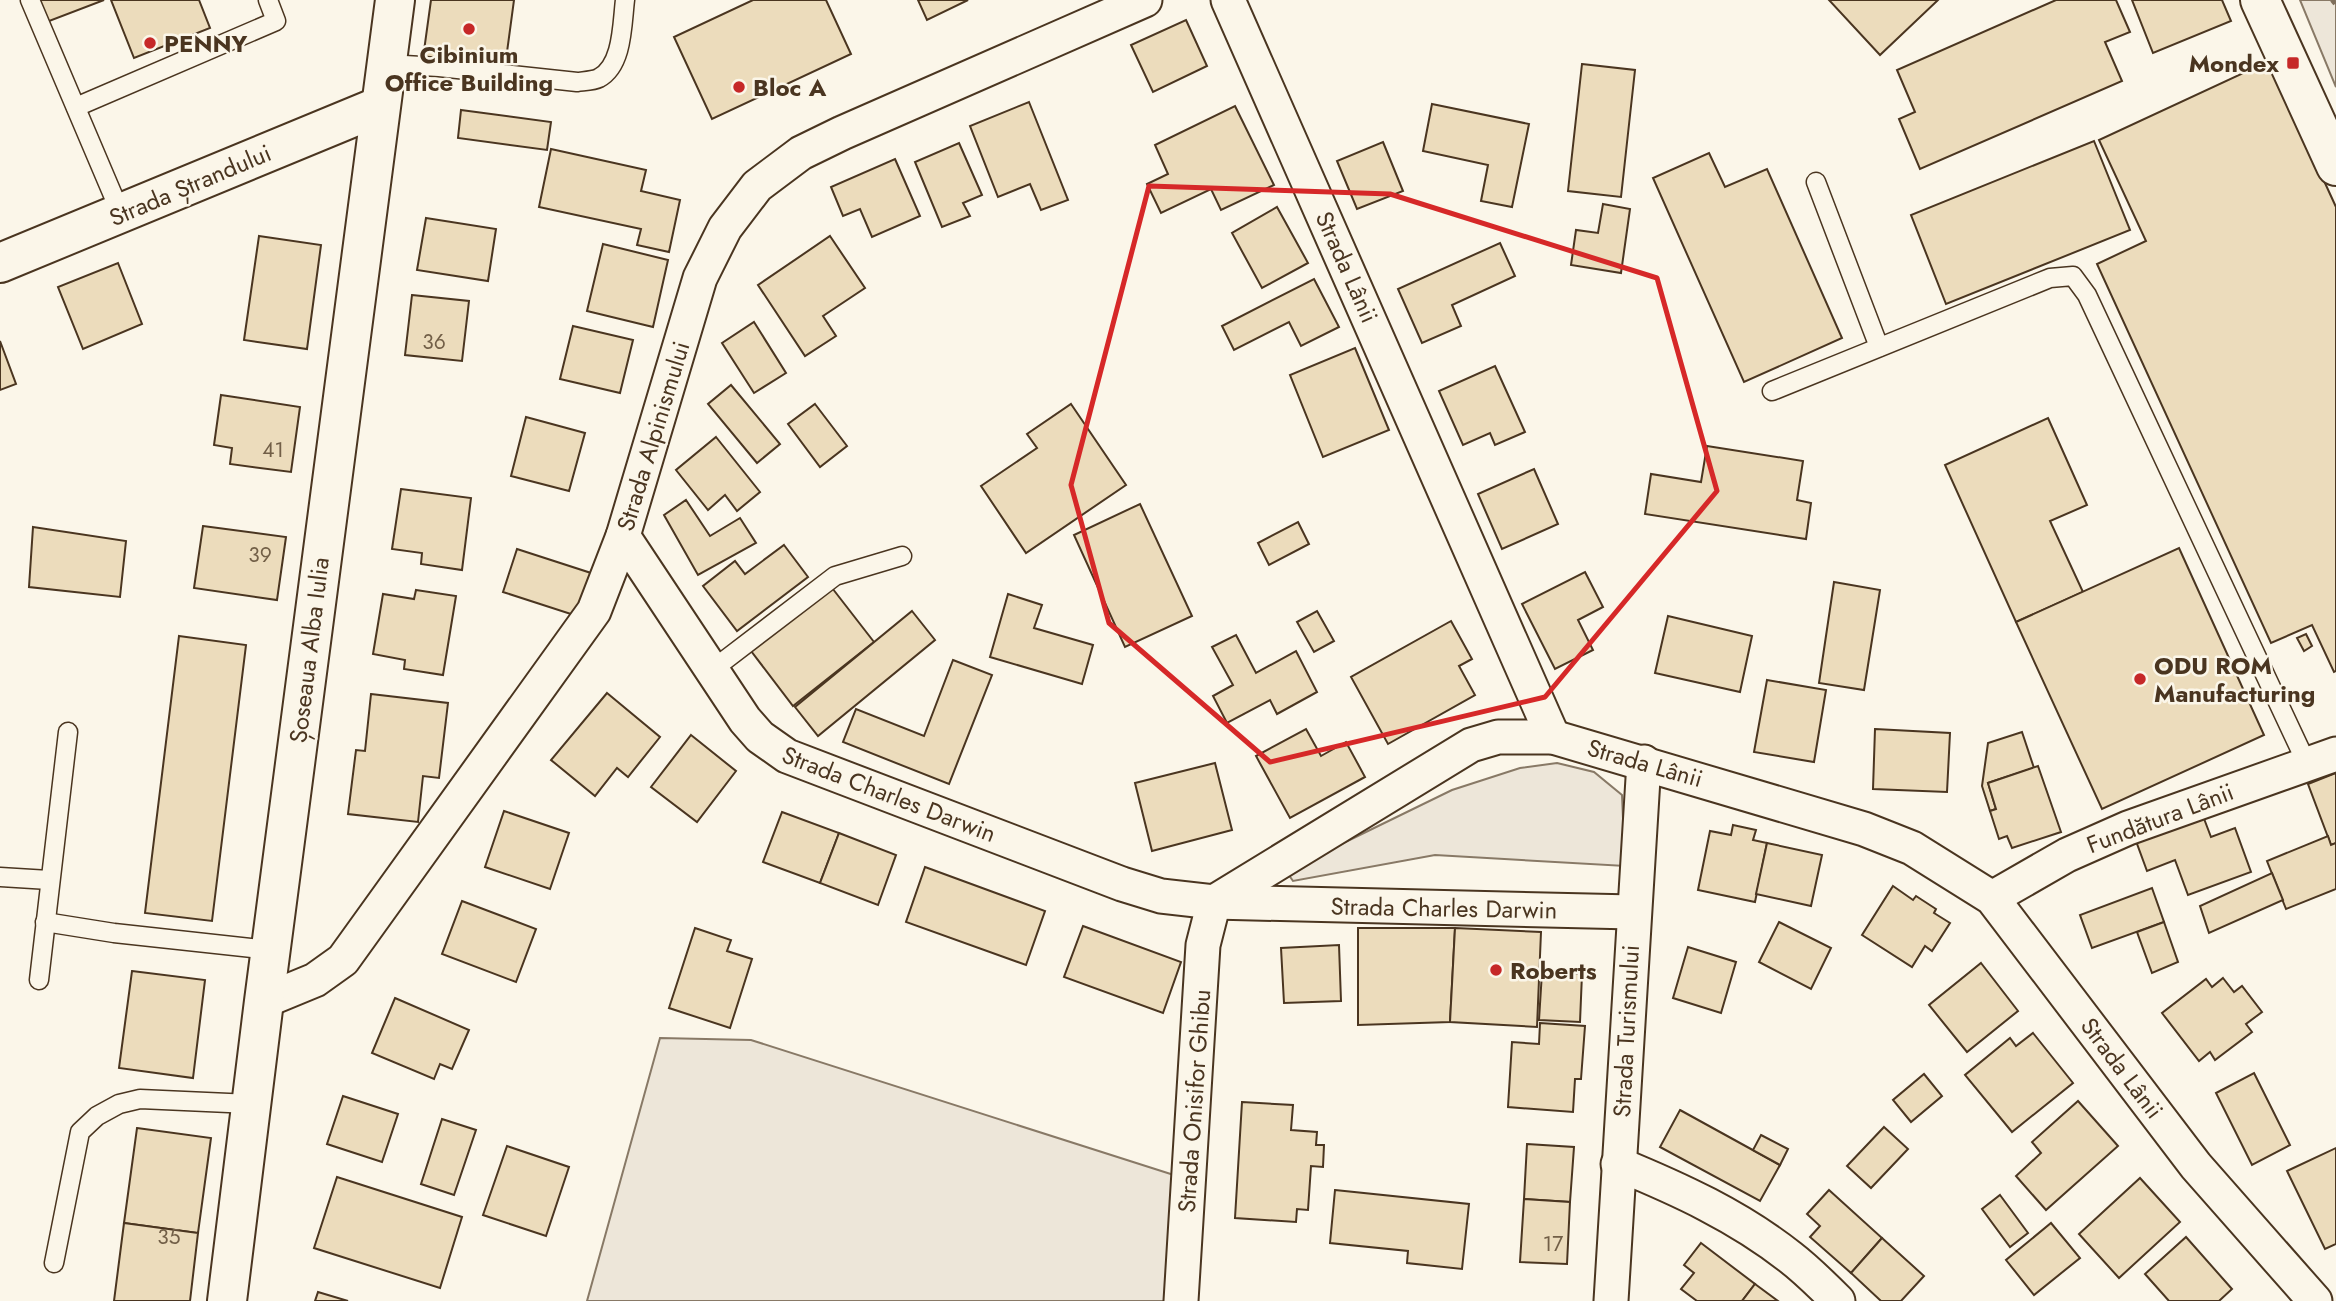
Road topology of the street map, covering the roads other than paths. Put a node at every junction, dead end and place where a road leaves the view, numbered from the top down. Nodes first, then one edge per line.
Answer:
1 (30, 0) edge
2 (268, 0) edge
3 (284, 0) edge
4 (395, 0) edge
5 (625, 0) edge
6 (2260, 0) edge
7 (1134, 2) edge
8 (1234, 3) edge
9 (276, 21) junction
10 (387, 64) junction
11 (380, 106) junction
12 (76, 107) junction
13 (2336, 166) edge
14 (1816, 182) dead end
15 (121, 214) junction
16 (0, 263) edge
17 (1879, 347) junction
18 (1772, 391) dead end
19 (623, 536) junction
20 (902, 556) dead end
21 (712, 670) junction
22 (68, 732) dead end
23 (1553, 737) junction
24 (2322, 759) edge
25 (1644, 762) junction
26 (0, 877) edge
27 (49, 880) junction
28 (1992, 898) junction
29 (1214, 902) junction
30 (1633, 912) junction
31 (45, 922) junction
32 (271, 950) junction
33 (39, 979) dead end
34 (264, 1001) junction
35 (251, 1104) junction
36 (1618, 1164) junction
37 (54, 1263) dead end
38 (227, 1301) edge
39 (1181, 1301) edge
40 (1611, 1301) edge
41 (1838, 1301) edge
42 (2315, 1301) edge

1 - 12 lane
2 - 9 lane
3 - 9 lane
4 - 10 main road, Șoseaua Alba Iulia
5 - 10 lane
6 - 13 main road
7 - 19 street, Strada Alpinismului
8 - 23 street, Strada Lânii
9 - 12 lane
10 - 11 main road, Șoseaua Alba Iulia
11 - 15 main road, Strada Ștrandului
11 - 32 main road, Șoseaua Alba Iulia
12 - 15 lane
14 - 17 lane
15 - 16 main road, Strada Ștrandului
17 - 18 lane
17 - 24 lane
19 - 21 street, Strada Charles Darwin
19 - 34 street, Strada Alpinismului
20 - 21 lane
21 - 29 street, Strada Charles Darwin
22 - 27 lane
23 - 25 street, Strada Lânii
23 - 29 street
24 - 28 street, Fundătura Lânii
25 - 28 street, Strada Lânii
25 - 30 street, Strada Turismului
26 - 27 lane
27 - 31 lane
28 - 42 street, Strada Lânii
29 - 30 street, Strada Charles Darwin
29 - 39 street, Strada Onisifor Ghibu
30 - 36 street, Strada Turismului
31 - 32 lane
31 - 33 lane
32 - 34 main road, Șoseaua Alba Iulia
34 - 35 main road, Șoseaua Alba Iulia
35 - 37 lane
35 - 38 main road, Șoseaua Alba Iulia
36 - 40 street, Strada Turismului
36 - 41 street

